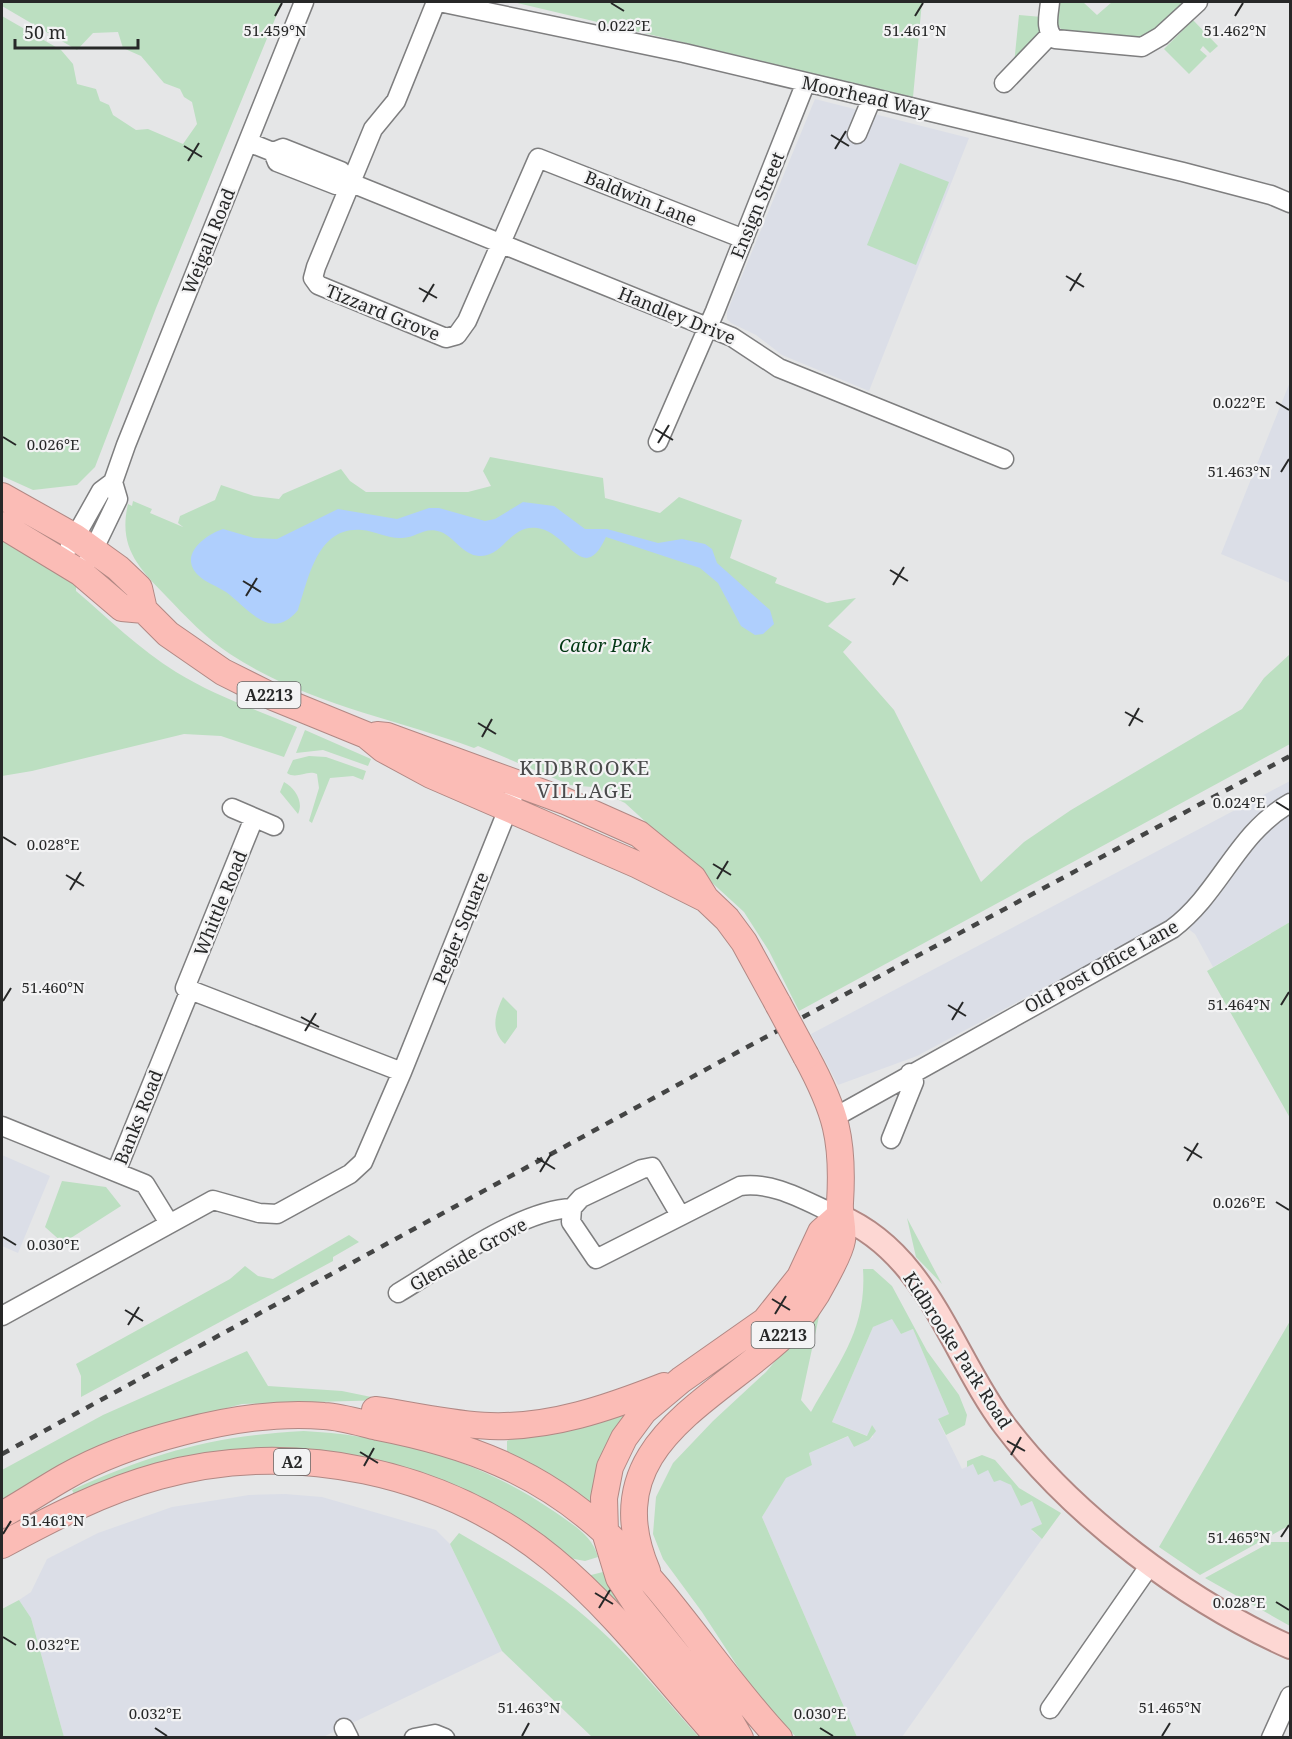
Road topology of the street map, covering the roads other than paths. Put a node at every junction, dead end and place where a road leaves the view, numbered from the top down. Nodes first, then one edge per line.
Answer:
1 (304, 2) edge
2 (437, 2) edge
3 (1050, 2) edge
4 (1198, 2) edge
5 (1050, 35) junction
6 (806, 82) junction
7 (1004, 83) dead end
8 (872, 98) junction
9 (857, 134) dead end
10 (248, 142) junction
11 (348, 181) junction
12 (1290, 203) edge
13 (744, 239) junction
14 (500, 243) junction
15 (706, 327) junction
16 (658, 442) dead end
17 (1004, 459) dead end
18 (2, 496) edge
19 (2, 525) edge
20 (85, 544) junction
21 (71, 567) junction
22 (144, 610) junction
23 (366, 735) junction
24 (518, 784) junction
25 (1290, 803) edge
26 (232, 808) dead end
27 (507, 809) junction
28 (254, 818) junction
29 (273, 826) dead end
30 (706, 899) junction
31 (188, 989) junction
32 (402, 1072) junction
33 (910, 1073) junction
34 (835, 1117) junction
35 (2, 1126) edge
36 (891, 1139) dead end
37 (116, 1172) junction
38 (572, 1208) junction
39 (680, 1215) junction
40 (839, 1216) junction
41 (169, 1223) junction
42 (398, 1293) dead end
43 (2, 1316) edge
44 (681, 1380) junction
45 (326, 1416) junction
46 (2, 1515) edge
47 (605, 1532) junction
48 (2, 1545) edge
49 (1150, 1565) junction
50 (650, 1578) junction
51 (1290, 1647) edge
52 (1290, 1696) edge
53 (1050, 1709) dead end
54 (414, 1737) edge
55 (445, 1737) edge
56 (719, 1737) edge
57 (740, 1737) edge
58 (780, 1737) edge
59 (1271, 1737) edge

1 - 10 street, Weigall Road
2 - 6 street, Moorhead Way
2 - 11 street
3 - 5 street
4 - 5 street
5 - 7 street
6 - 8 street, Moorhead Way
6 - 13 street, Ensign Street
8 - 9 street
8 - 12 street, Moorhead Way
10 - 11 street, Handley Drive
10 - 20 street, Weigall Road
11 - 14 street, Handley Drive
11 - 14 street, Tizzard Grove
13 - 14 street, Baldwin Lane
13 - 15 street, Ensign Street
14 - 15 street, Handley Drive
15 - 16 street, Ensign Street
15 - 17 street, Handley Drive
18 - 20 highway, A2213
19 - 21 highway, A2213
20 - 21 street, Weigall Road
20 - 22 highway, A2213
21 - 22 highway, A2213
22 - 23 highway, A2213
23 - 24 highway, A2213
23 - 27 highway, A2213
24 - 27 street, Pegler Square
24 - 30 highway, A2213
25 - 33 street, Old Post Office Lane
26 - 28 street
27 - 30 highway, A2213
27 - 32 street, Pegler Square
28 - 29 street
28 - 31 street, Whittle Road
30 - 34 highway, A2213, bridge
31 - 32 street
31 - 37 street, Banks Road
32 - 41 street, Pegler Square
33 - 34 street, Old Post Office Lane
33 - 36 street
34 - 40 highway, A2213
35 - 37 street
37 - 41 street, Banks Road
38 - 39 street
38 - 39 street
38 - 42 street, Glenside Grove
39 - 40 street
40 - 44 highway, A2213
40 - 49 main road, Kidbrooke Park Road
40 - 50 highway, A2213
41 - 43 street, Pegler Square
44 - 45 highway
44 - 47 highway, A2213
45 - 46 highway
45 - 47 highway
47 - 50 highway
47 - 57 highway, A2213
48 - 56 highway, A2
49 - 51 main road, Kidbrooke Park Road
49 - 53 street
50 - 58 highway
52 - 59 street
54 - 55 street

